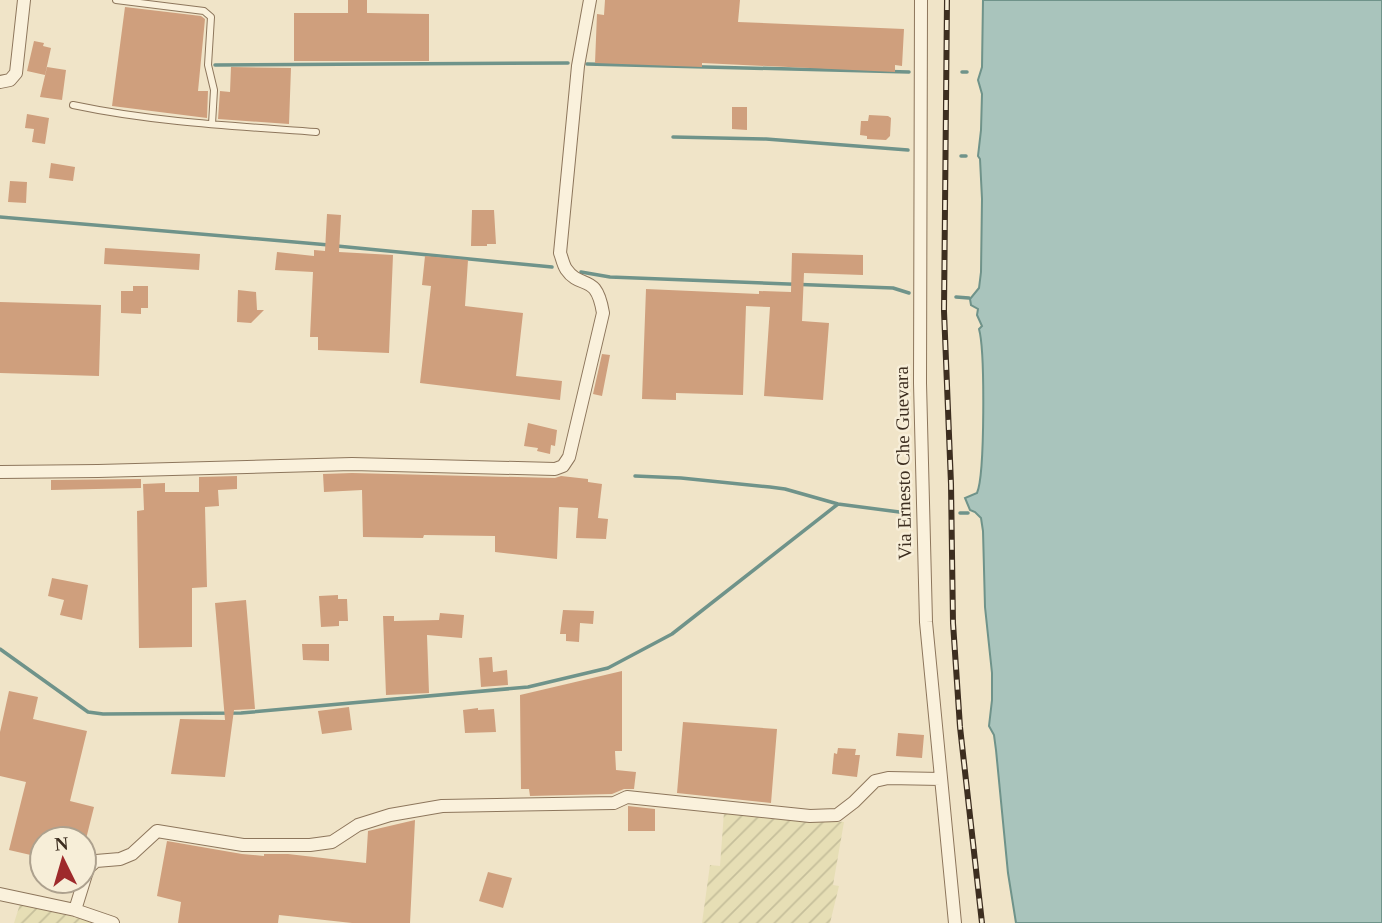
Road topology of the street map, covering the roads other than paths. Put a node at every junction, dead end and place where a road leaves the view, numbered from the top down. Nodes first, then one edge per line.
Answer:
1 (24, 0) edge
2 (116, 0) edge
3 (590, 0) edge
4 (921, 0) edge
5 (0, 82) edge
6 (73, 105) dead end
7 (212, 124) junction
8 (316, 132) dead end
9 (0, 472) edge
10 (941, 779) junction
11 (0, 894) edge
12 (75, 910) junction
13 (113, 923) edge
14 (955, 923) edge

1 - 5 street
2 - 7 lane
3 - 9 street
4 - 10 street, Via Ernesto Che Guevara
6 - 7 lane
7 - 8 lane
10 - 12 street
10 - 14 street, Via Ernesto Che Guevara
11 - 12 street
12 - 13 street

